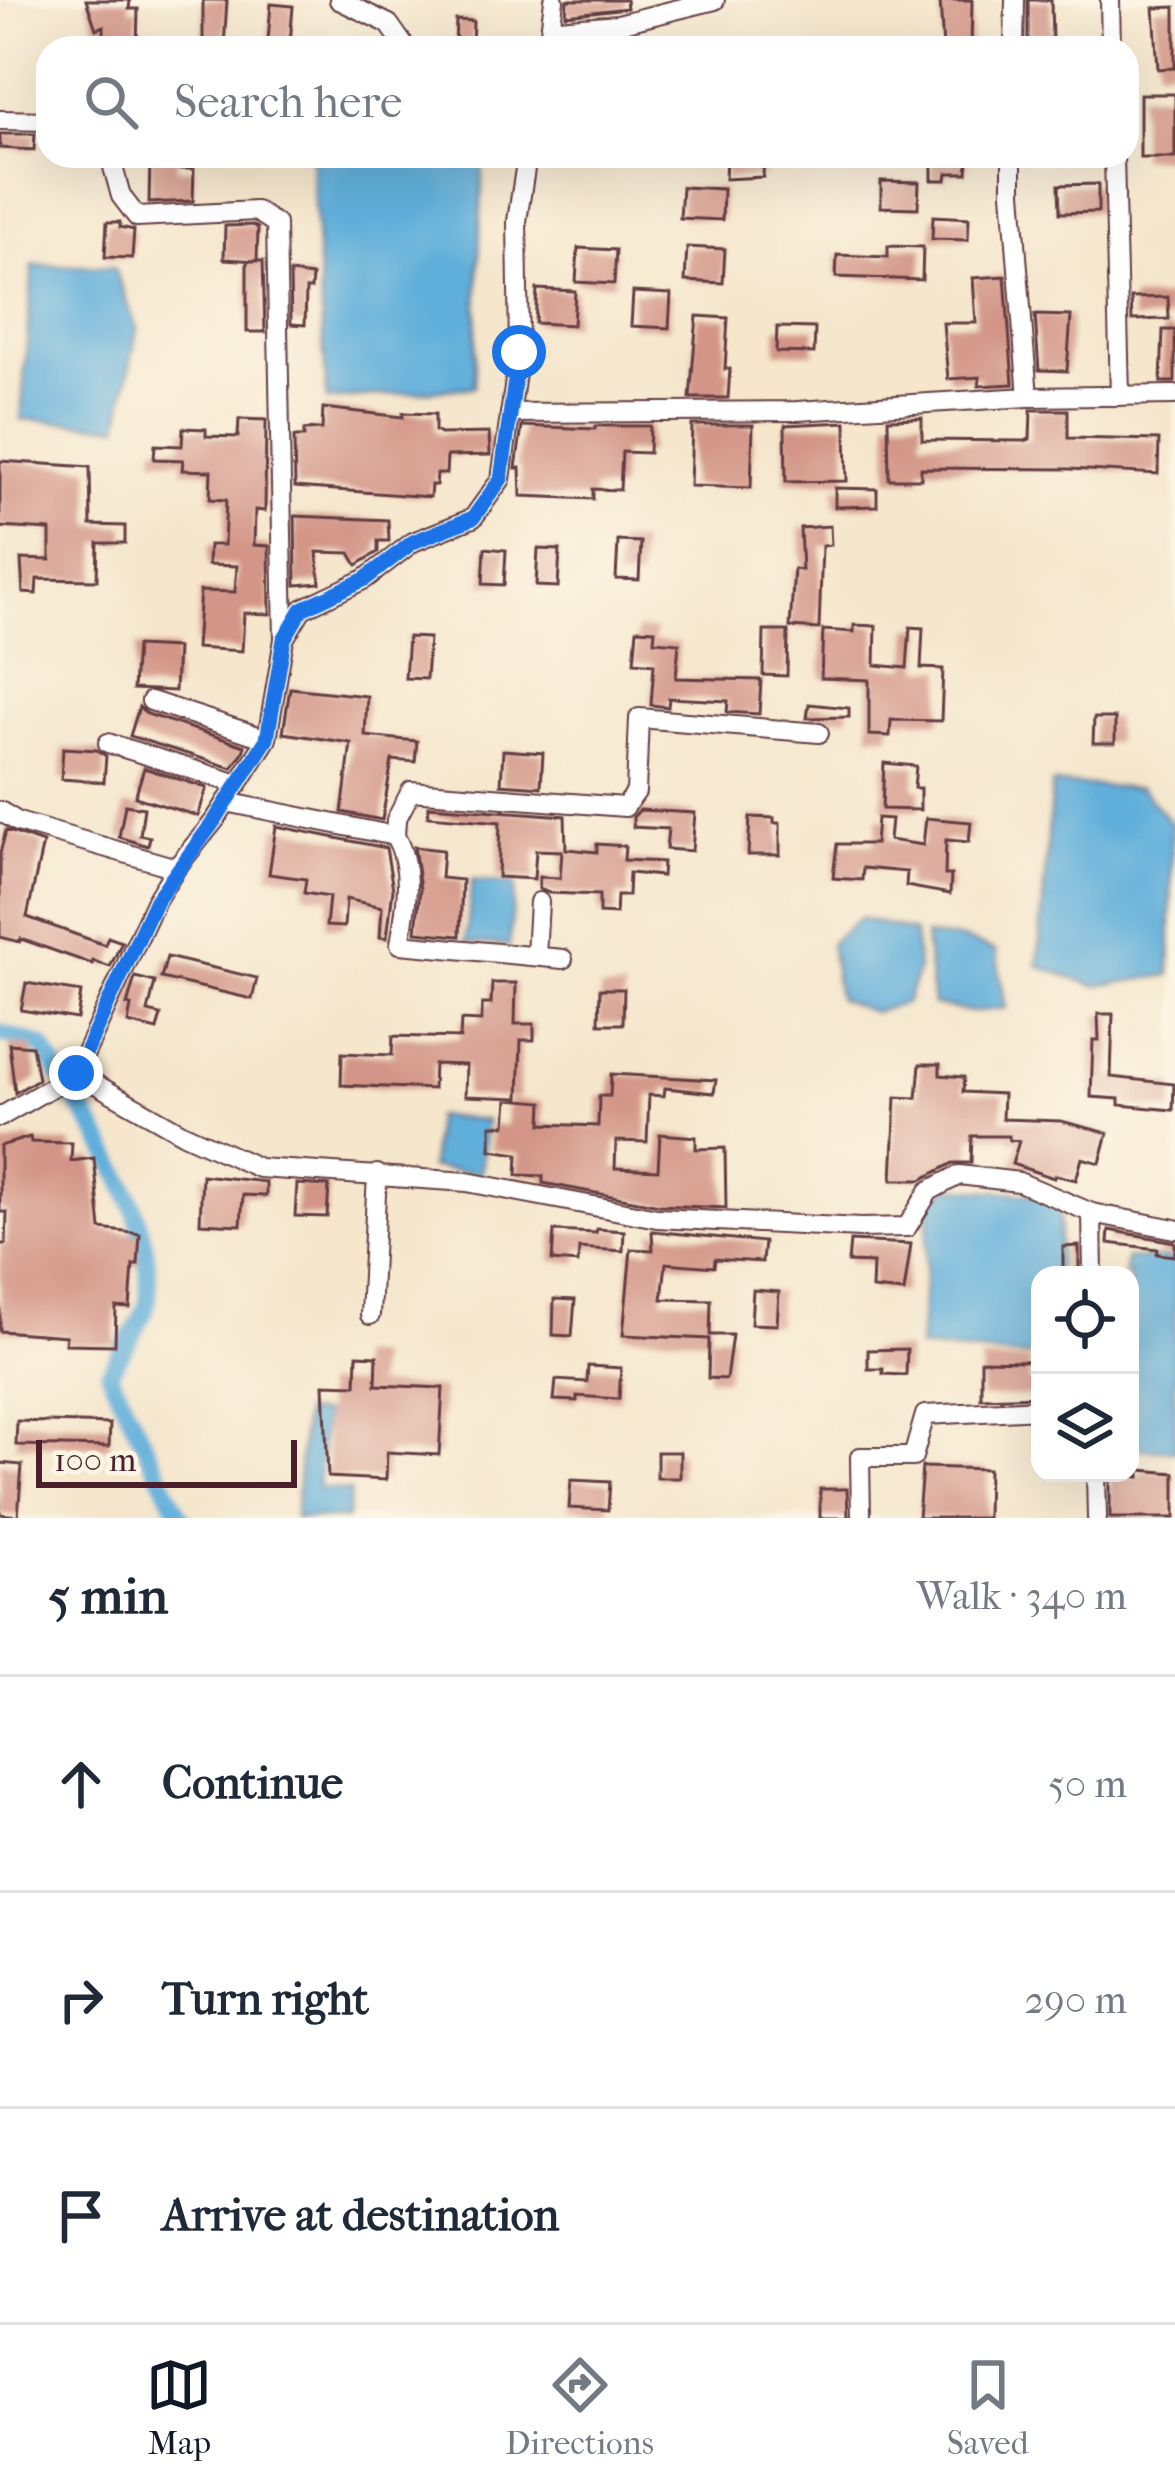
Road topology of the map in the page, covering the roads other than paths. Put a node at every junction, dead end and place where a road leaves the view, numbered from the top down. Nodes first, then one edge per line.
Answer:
1 (339, 0) edge
2 (554, 0) edge
3 (715, 0) edge
4 (1015, 0) edge
5 (1110, 0) edge
6 (559, 29) dead end
7 (397, 36) edge
8 (550, 36) edge
9 (1014, 36) edge
10 (1111, 36) edge
11 (0, 120) edge
12 (36, 121) edge
13 (113, 168) edge
14 (525, 168) edge
15 (1012, 168) edge
16 (1114, 168) edge
17 (1175, 395) edge
18 (1120, 396) junction
19 (1028, 397) junction
20 (510, 413) junction
21 (284, 639) junction
22 (152, 700) dead end
23 (819, 733) dead end
24 (267, 739) junction
25 (108, 743) dead end
26 (238, 784) junction
27 (226, 802) junction
28 (0, 811) edge
29 (395, 836) junction
30 (176, 868) junction
31 (538, 902) dead end
32 (536, 956) junction
33 (563, 958) dead end
34 (66, 1079) junction
35 (0, 1117) edge
36 (377, 1174) junction
37 (1092, 1213) junction
38 (1175, 1229) edge
39 (1093, 1266) edge
40 (370, 1315) dead end
41 (1031, 1409) edge
42 (1096, 1482) edge
43 (861, 1518) edge
44 (1096, 1518) edge

1 - 7 street
2 - 8 street
3 - 6 street
4 - 9 street
5 - 10 street
11 - 12 street
13 - 21 street
14 - 20 street
15 - 19 street
16 - 18 street
17 - 18 street
18 - 19 street
19 - 20 street
20 - 21 street
21 - 24 street
22 - 24 street
23 - 29 street
24 - 26 street
25 - 26 street
26 - 27 street
27 - 29 street
27 - 30 street
28 - 30 street
29 - 32 street
30 - 34 street
31 - 32 street
32 - 33 street
34 - 35 street
34 - 36 street
36 - 37 street
36 - 40 street
37 - 38 street
37 - 39 street
41 - 43 street
42 - 44 street

